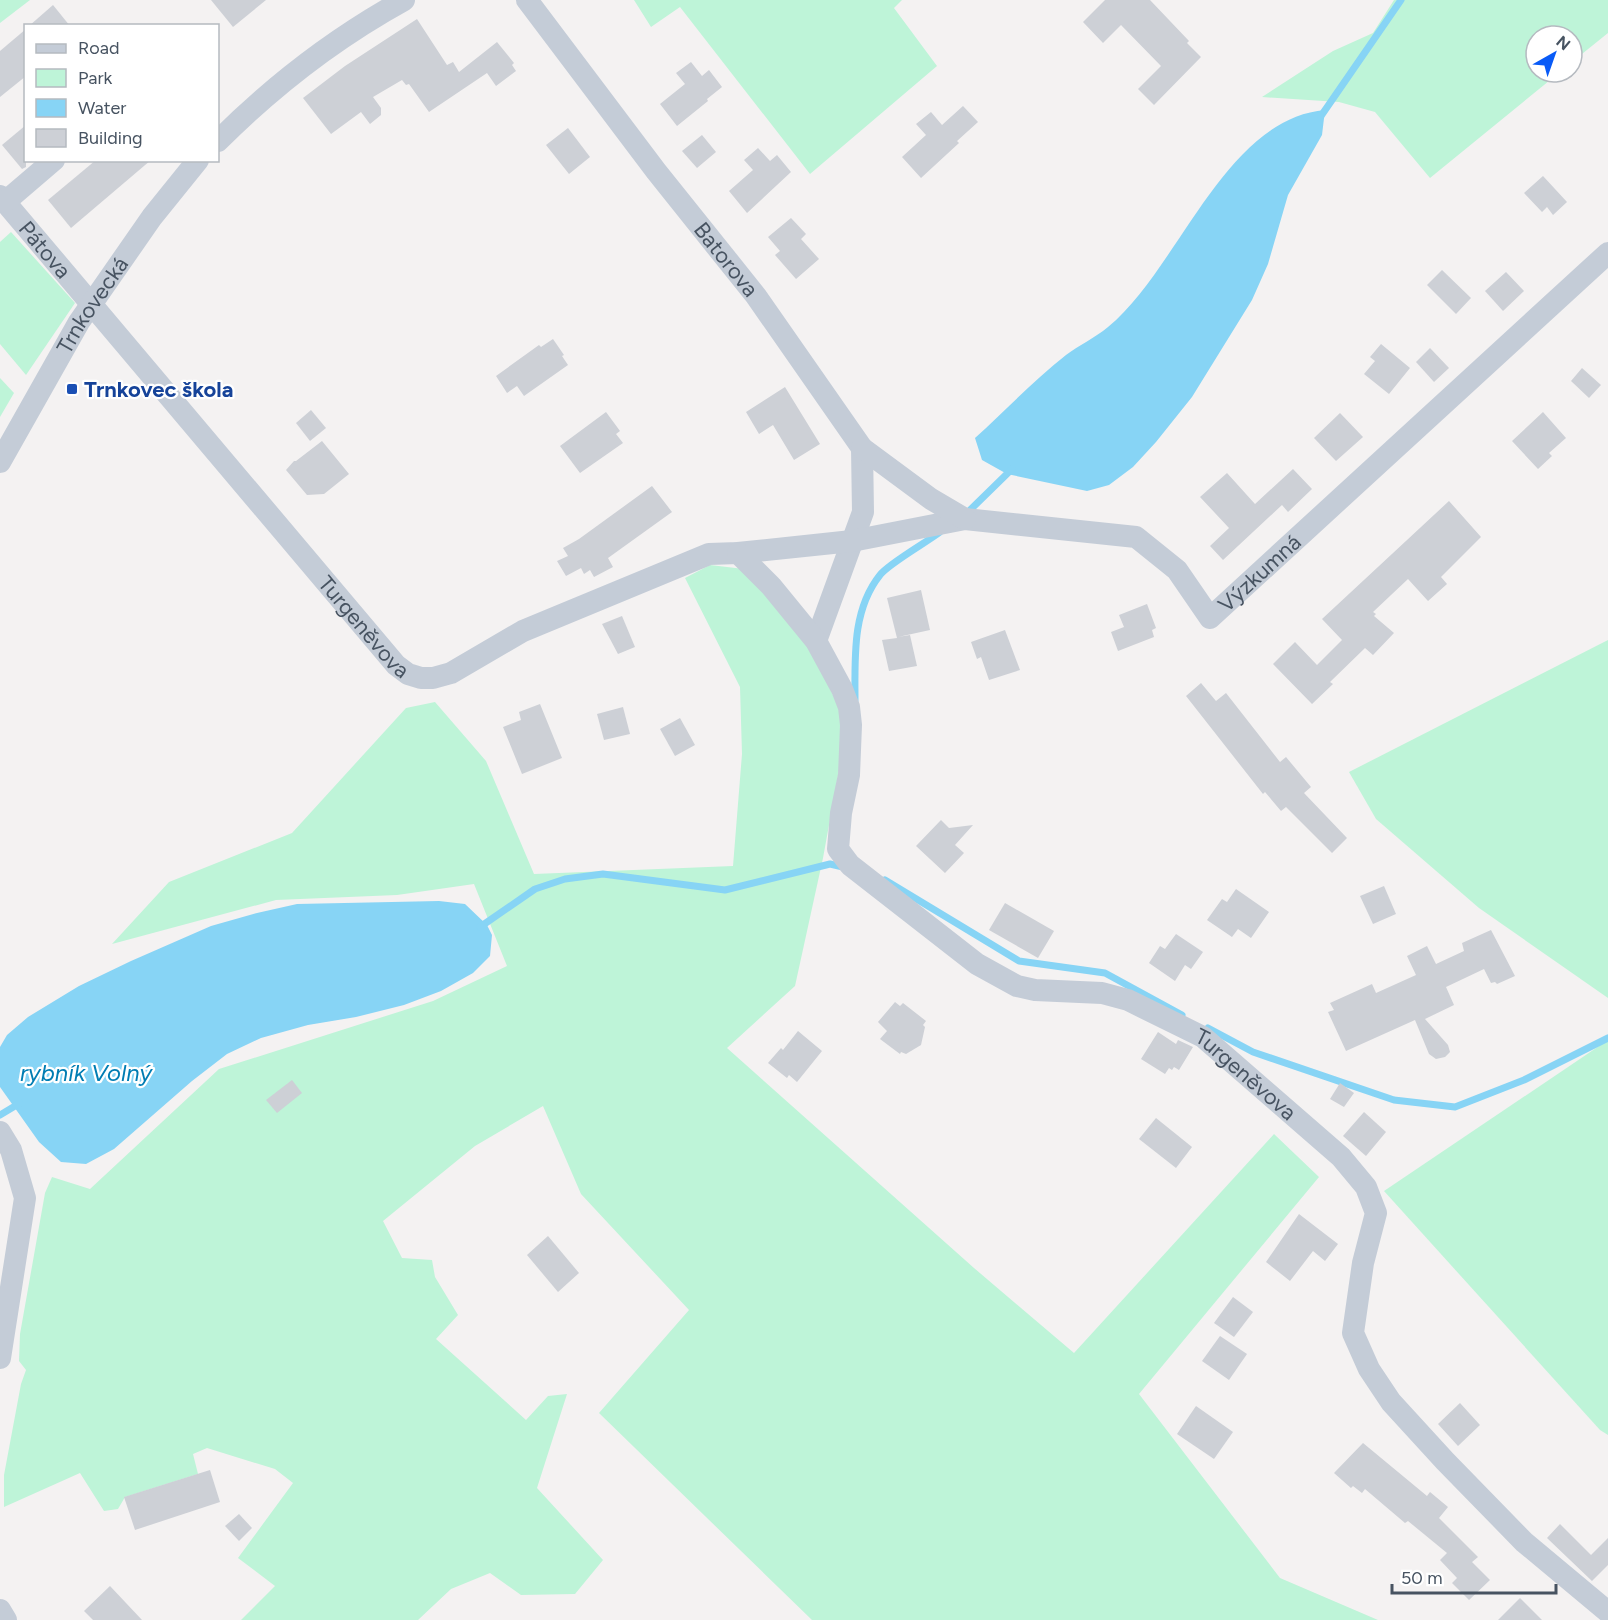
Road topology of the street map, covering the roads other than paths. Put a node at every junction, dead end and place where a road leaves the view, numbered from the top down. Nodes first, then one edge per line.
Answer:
1 (404, 0) edge
2 (527, 0) edge
3 (367, 9) edge
4 (219, 140) edge
5 (51, 162) edge
6 (197, 162) edge
7 (3, 199) edge
8 (1608, 253) edge
9 (92, 304) junction
10 (862, 448) junction
11 (0, 462) edge
12 (965, 519) junction
13 (852, 541) junction
14 (738, 553) junction
15 (816, 641) junction
16 (0, 1132) edge
17 (0, 1358) edge
18 (0, 1610) edge
19 (1608, 1612) edge
20 (6, 1620) edge

1 - 3 street
2 - 10 street, Batorova
3 - 4 street
5 - 7 street
6 - 9 street, Trnkovecká
7 - 9 street, Pátova
8 - 12 street, Výzkumná
9 - 11 street, Trnkovecká
9 - 14 street, Turgeněvova
10 - 12 street, Batorova
10 - 13 street
12 - 13 street, Výzkumná
13 - 14 street, Výzkumná
13 - 15 street
14 - 15 street, Turgeněvova
15 - 19 street, Turgeněvova
16 - 17 street
18 - 20 street

